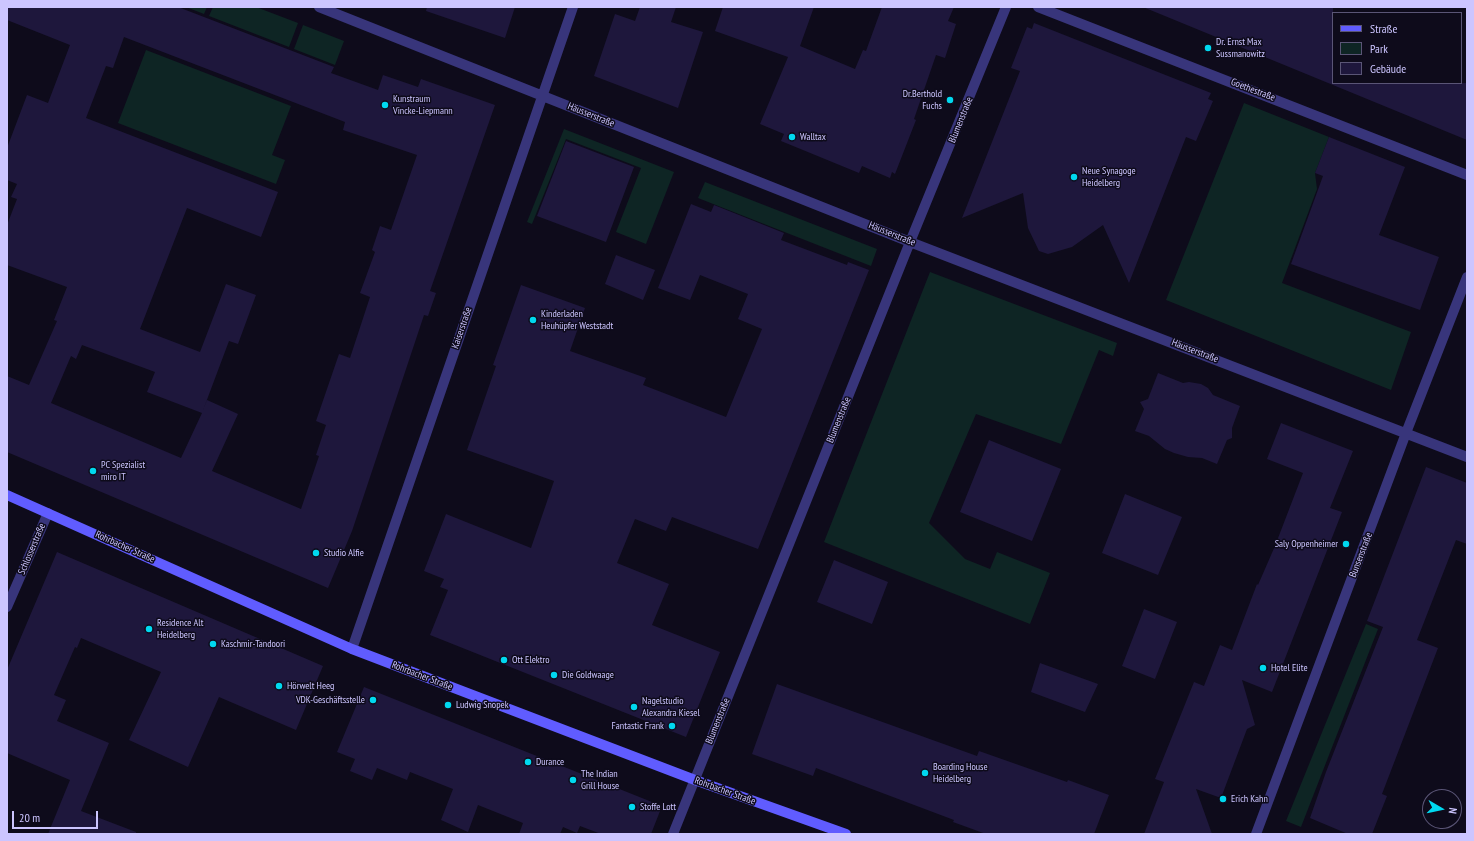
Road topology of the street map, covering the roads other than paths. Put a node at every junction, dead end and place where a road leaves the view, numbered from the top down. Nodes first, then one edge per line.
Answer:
1 (319, 7) edge
2 (573, 7) edge
3 (1006, 7) edge
4 (1038, 7) edge
5 (542, 95) junction
6 (1467, 175) edge
7 (910, 242) junction
8 (1467, 277) edge
9 (1406, 433) junction
10 (1467, 457) edge
11 (7, 495) edge
12 (48, 513) junction
13 (7, 607) edge
14 (352, 648) junction
15 (695, 780) junction
16 (673, 834) edge
17 (846, 834) edge
18 (1256, 834) edge

1 - 5 street, Häusserstraße
2 - 5 street, Kaiserstraße
3 - 7 street, Blumenstraße
4 - 6 street, Goethestraße
5 - 7 street, Häusserstraße
5 - 14 street, Kaiserstraße
7 - 9 street, Häusserstraße
7 - 15 street, Blumenstraße
8 - 9 street, Bunsenstraße
9 - 10 street, Häusserstraße
9 - 18 street, Bunsenstraße
11 - 12 main road, Rohrbacher Straße
12 - 13 street, Schlosserstraße
12 - 14 main road, Rohrbacher Straße
14 - 15 main road, Rohrbacher Straße
15 - 16 street, Blumenstraße
15 - 17 main road, Rohrbacher Straße

